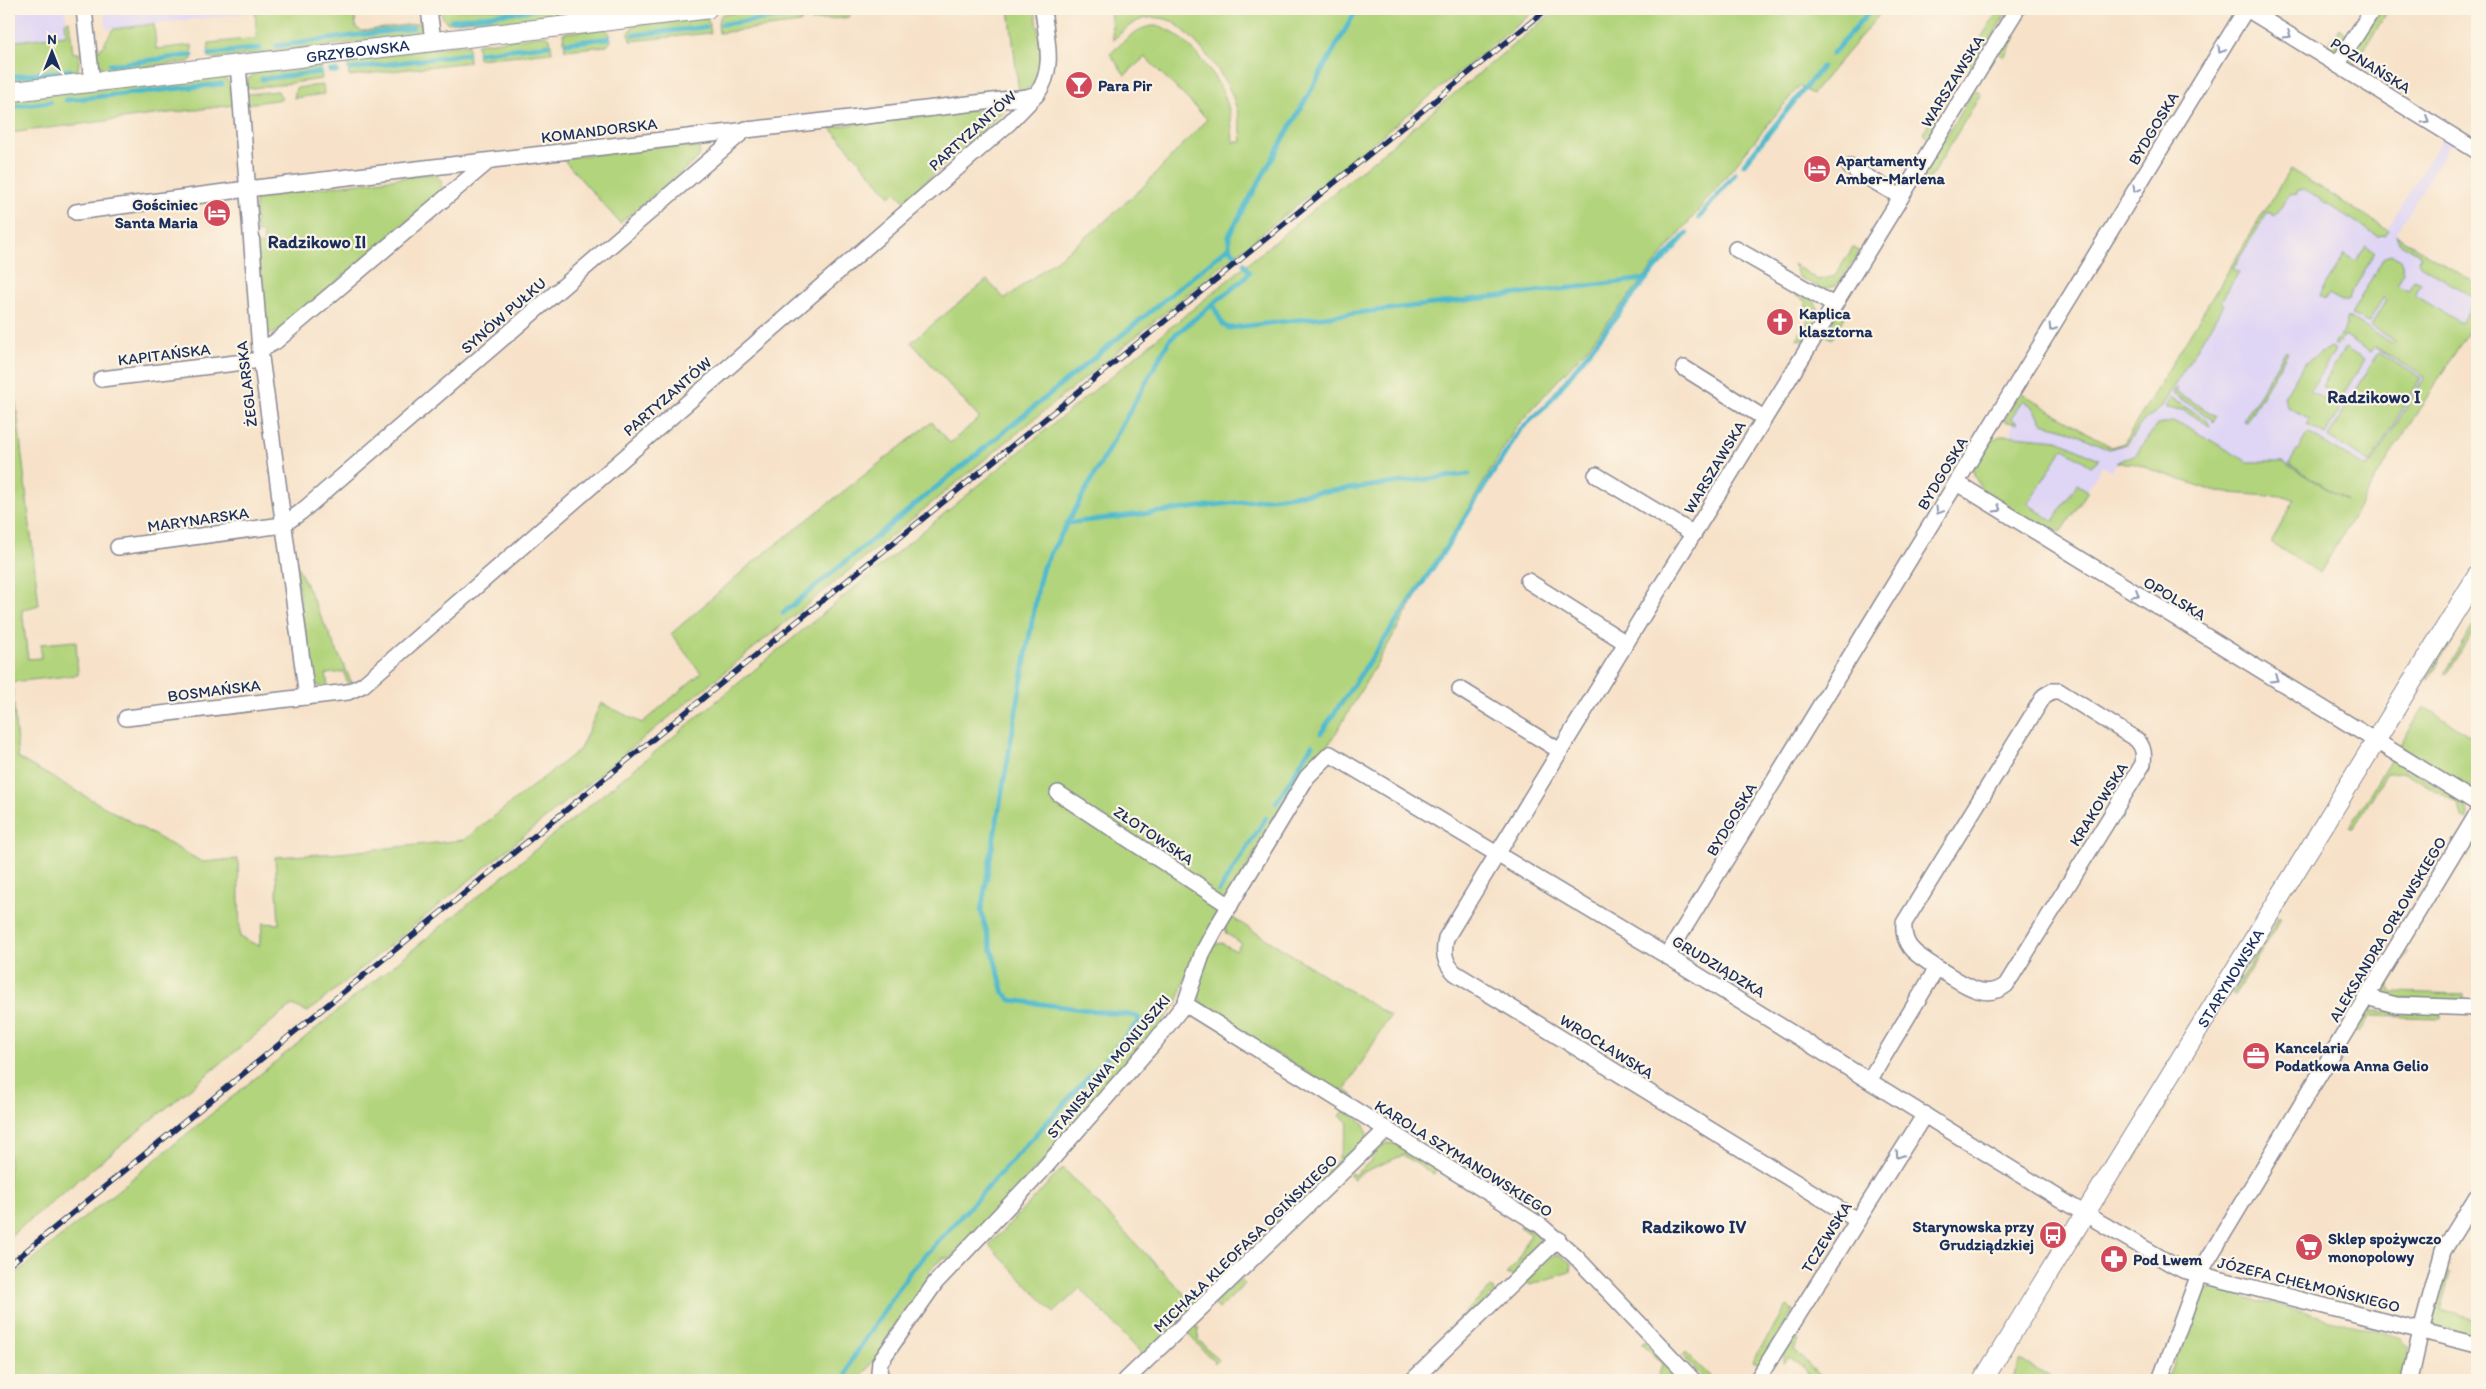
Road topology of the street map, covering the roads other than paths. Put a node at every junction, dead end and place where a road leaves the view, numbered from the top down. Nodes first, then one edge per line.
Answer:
1 (84, 9) edge
2 (429, 9) edge
3 (708, 9) edge
4 (1043, 9) edge
5 (2017, 9) edge
6 (2246, 9) edge
7 (2373, 9) edge
8 (598, 15) edge
9 (432, 41) junction
10 (238, 64) junction
11 (2336, 65) junction
12 (92, 82) junction
13 (9, 92) edge
14 (1037, 94) junction
15 (746, 129) junction
16 (2477, 151) edge
17 (489, 161) junction
18 (1850, 166) dead end
19 (247, 189) junction
20 (1901, 197) junction
21 (76, 212) dead end
22 (1736, 249) dead end
23 (1834, 305) junction
24 (260, 355) junction
25 (1684, 368) dead end
26 (101, 379) dead end
27 (1764, 418) junction
28 (1596, 474) dead end
29 (1957, 483) junction
30 (283, 525) junction
31 (1694, 534) junction
32 (118, 547) dead end
33 (2477, 576) edge
34 (1528, 581) dead end
35 (1626, 642) junction
36 (1460, 689) dead end
37 (307, 697) junction
38 (126, 718) dead end
39 (2376, 741) junction
40 (1560, 751) junction
41 (1330, 754) joint
42 (1058, 793) dead end
43 (2477, 803) edge
44 (2477, 814) edge
45 (1497, 854) junction
46 (1230, 906) junction
47 (1667, 956) junction
48 (1937, 968) junction
49 (2366, 997) junction
50 (1185, 1004) junction
51 (2477, 1008) edge
52 (1870, 1079) junction
53 (1925, 1114) junction
54 (1387, 1129) junction
55 (2477, 1196) edge
56 (2086, 1213) junction
57 (1857, 1220) junction
58 (1558, 1240) junction
59 (2199, 1274) junction
60 (2421, 1331) junction
61 (2477, 1345) edge
62 (882, 1378) edge
63 (1126, 1380) edge
64 (1413, 1380) edge
65 (1693, 1380) edge
66 (1757, 1380) edge
67 (1983, 1380) edge
68 (2160, 1380) edge
69 (2410, 1380) edge

1 - 12 street
2 - 9 street
3 - 8 street, GRZYBOWSKA
4 - 14 street
5 - 20 street, WARSZAWSKA
6 -> 11 street, POZNAŃSKA
6 -> 29 street, BYDGOSKA
7 - 11 street
8 - 9 street, GRZYBOWSKA
9 - 10 street, GRZYBOWSKA
10 - 12 street, GRZYBOWSKA
10 - 19 street, ŻEGLARSKA
11 -> 16 street, POZNAŃSKA
12 - 13 street, GRZYBOWSKA
14 - 15 street, KOMANDORSKA
14 - 37 street, PARTYZANTÓW
15 - 17 street, KOMANDORSKA
15 - 30 street, SYNÓW PUŁKU
17 - 19 street, KOMANDORSKA
17 - 24 street
18 - 20 street
19 - 21 street, KOMANDORSKA
19 - 24 street, ŻEGLARSKA
20 - 23 street, WARSZAWSKA
22 - 23 street
23 - 27 street, WARSZAWSKA
24 - 26 street, KAPITAŃSKA
24 - 30 street, ŻEGLARSKA
25 - 27 street, WARSZAWSKA
27 - 31 street, WARSZAWSKA
28 - 31 street, WARSZAWSKA
29 -> 39 street, OPOLSKA
29 -> 47 street, BYDGOSKA
30 - 32 street, MARYNARSKA
30 - 37 street, ŻEGLARSKA
31 - 35 street, WARSZAWSKA
33 - 39 street, STARYNOWSKA
34 - 35 street
35 - 40 street, WARSZAWSKA
36 - 40 street
37 - 38 street, BOSMAŃSKA
39 - 43 street, OPOLSKA
39 - 56 street, STARYNOWSKA
40 - 45 street, WARSZAWSKA
41 - 45 street, GRUDZIĄDZKA
41 - 46 street, STANISŁAWA MONIUSZKI
42 - 46 street, ZŁOTOWSKA
44 - 49 street, ALEKSANDRA ORŁOWSKIEGO
45 - 47 street, GRUDZIĄDZKA
45 - 57 street, WROCŁAWSKA
46 - 50 street, STANISŁAWA MONIUSZKI
47 - 52 street, GRUDZIĄDZKA
48 - 48 street, KRAKOWSKA
48 - 52 street
49 - 51 street
49 - 59 street, ALEKSANDRA ORŁOWSKIEGO
50 - 54 street, KAROLA SZYMANOWSKIEGO
50 - 62 street, STANISŁAWA MONIUSZKI
52 - 53 street, GRUDZIĄDZKA
53 - 56 street, GRUDZIĄDZKA
53 -> 57 street, TCZEWSKA
54 - 58 street, KAROLA SZYMANOWSKIEGO
54 - 63 street, MICHAŁA KLEOFASA OGIŃSKIEGO
55 - 60 street
56 - 59 street, JÓZEFA CHEŁMOŃSKIEGO
56 - 67 street, STARYNOWSKA
57 - 66 street, TCZEWSKA
58 - 64 street
58 - 65 street, KAROLA SZYMANOWSKIEGO
59 - 60 street, JÓZEFA CHEŁMOŃSKIEGO
59 - 68 street, ALEKSANDRA ORŁOWSKIEGO
60 - 61 street, JÓZEFA CHEŁMOŃSKIEGO
60 - 69 street

